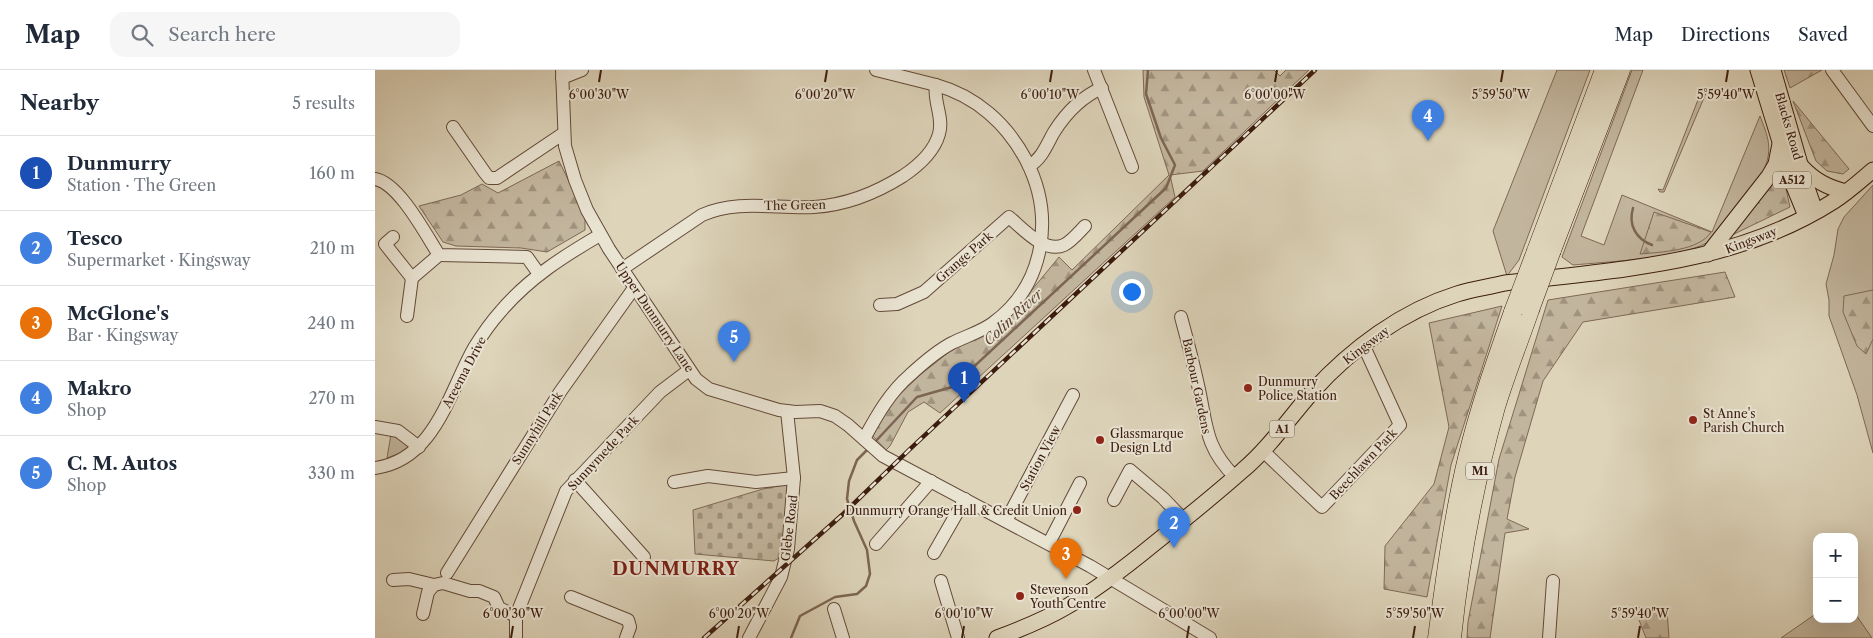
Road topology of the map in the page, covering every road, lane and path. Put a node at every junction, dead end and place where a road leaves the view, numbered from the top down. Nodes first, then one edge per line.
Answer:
1 (583, 70) edge
2 (876, 70) edge
3 (1094, 70) edge
4 (1604, 70) edge
5 (1621, 70) edge
6 (1758, 70) edge
7 (1773, 70) edge
8 (1832, 70) edge
9 (562, 74) edge
10 (936, 85) junction
11 (1102, 88) junction
12 (1873, 126) edge
13 (453, 127) dead end
14 (564, 133) junction
15 (1781, 142) junction
16 (1801, 165) junction
17 (1029, 166) junction
18 (1132, 167) dead end
19 (1873, 170) edge
20 (381, 177) edge
21 (1846, 192) junction
22 (1811, 214) junction
23 (1085, 226) dead end
24 (600, 235) junction
25 (393, 237) dead end
26 (1041, 242) junction
27 (1544, 251) junction
28 (1708, 254) junction
29 (439, 255) junction
30 (622, 269) junction
31 (539, 274) junction
32 (412, 278) junction
33 (634, 288) junction
34 (880, 304) dead end
35 (1521, 311) junction
36 (407, 316) dead end
37 (1181, 317) dead end
38 (1361, 346) junction
39 (689, 370) junction
40 (1073, 395) dead end
41 (787, 411) junction
42 (375, 427) edge
43 (865, 440) junction
44 (419, 447) junction
45 (1263, 451) junction
46 (375, 468) edge
47 (1235, 477) junction
48 (794, 478) junction
49 (575, 480) junction
50 (931, 481) junction
51 (674, 482) dead end
52 (1080, 483) dead end
53 (965, 499) junction
54 (1114, 500) dead end
55 (1184, 520) junction
56 (1006, 521) junction
57 (1049, 543) junction
58 (876, 544) dead end
59 (933, 553) dead end
60 (645, 557) dead end
61 (447, 572) dead end
62 (1110, 578) junction
63 (393, 580) dead end
64 (941, 581) dead end
65 (1553, 581) dead end
66 (434, 585) junction
67 (571, 597) dead end
68 (834, 609) dead end
69 (423, 614) dead end
70 (516, 616) junction
71 (516, 638) edge
72 (625, 638) edge
73 (749, 638) edge
74 (843, 638) edge
75 (958, 638) edge
76 (997, 638) edge
77 (1210, 638) edge
78 (1437, 638) edge
79 (1452, 638) edge
80 (1549, 638) edge

1 - 9 street
2 - 10 street
3 - 11 street
4 - 27 highway, M1
5 - 27 highway, M1
6 - 15 main road, Blacks Road / A512
7 - 16 main road, Blacks Road / A512
8 - 12 street
9 - 14 street, Upper Dunmurry Lane
10 - 17 street
10 - 30 street, The Green
11 - 17 street
11 - 18 street
13 - 14 street
14 - 24 street, Upper Dunmurry Lane
15 - 22 main road, Blacks Road / A512
15 - 28 main road
16 - 21 main road
16 - 22 main road, Blacks Road / A512
17 - 26 street
19 - 21 main road, A1
20 - 29 street
21 - 22 main road, A1
22 - 28 main road, Kingsway / A1
23 - 26 street
24 - 30 street, Upper Dunmurry Lane
24 - 31 street, Areema Drive
25 - 32 street
26 - 34 street, Grange Park
26 - 43 street
27 - 35 highway, M1, bridge
28 - 38 main road, Kingsway / A1
29 - 31 street
29 - 32 street
30 - 33 street, Upper Dunmurry Lane
31 - 44 street, Areema Drive
32 - 36 street
33 - 39 street, Upper Dunmurry Lane
33 - 61 street, Sunnyhill Park
35 - 78 highway, M1
35 - 79 highway, M1
37 - 47 street, Barbour Gardens
38 - 45 main road, Kingsway / A1
38 - 45 street, Beechlawn Park
39 - 41 street, Upper Dunmurry Lane
39 - 49 street, Sunnymede Park
40 - 56 street, Station View
41 - 43 street, Upper Dunmurry Lane
41 - 48 street, Glebe Road
42 - 44 street
43 - 50 street, Upper Dunmurry Lane
44 - 46 street, Areema Drive
45 - 47 main road, Kingsway / A1
47 - 55 main road, Kingsway / A1
48 - 51 street
48 - 73 street, Glebe Road
49 - 60 street
49 - 70 street, Sunnymede Park
50 - 53 street, Upper Dunmurry Lane
50 - 58 street
52 - 57 street
53 - 56 street, Upper Dunmurry Lane
53 - 59 street
54 - 55 street
55 - 62 main road, Kingsway / A1
56 - 57 street, Upper Dunmurry Lane
57 - 62 street, Upper Dunmurry Lane
62 - 76 main road, Kingsway / A1
62 - 77 street, Upper Dunmurry Lane
63 - 66 street
64 - 75 street
65 - 80 street
66 - 69 street
66 - 70 street
67 - 72 street
68 - 74 street
70 - 71 street, Sunnymede Park

